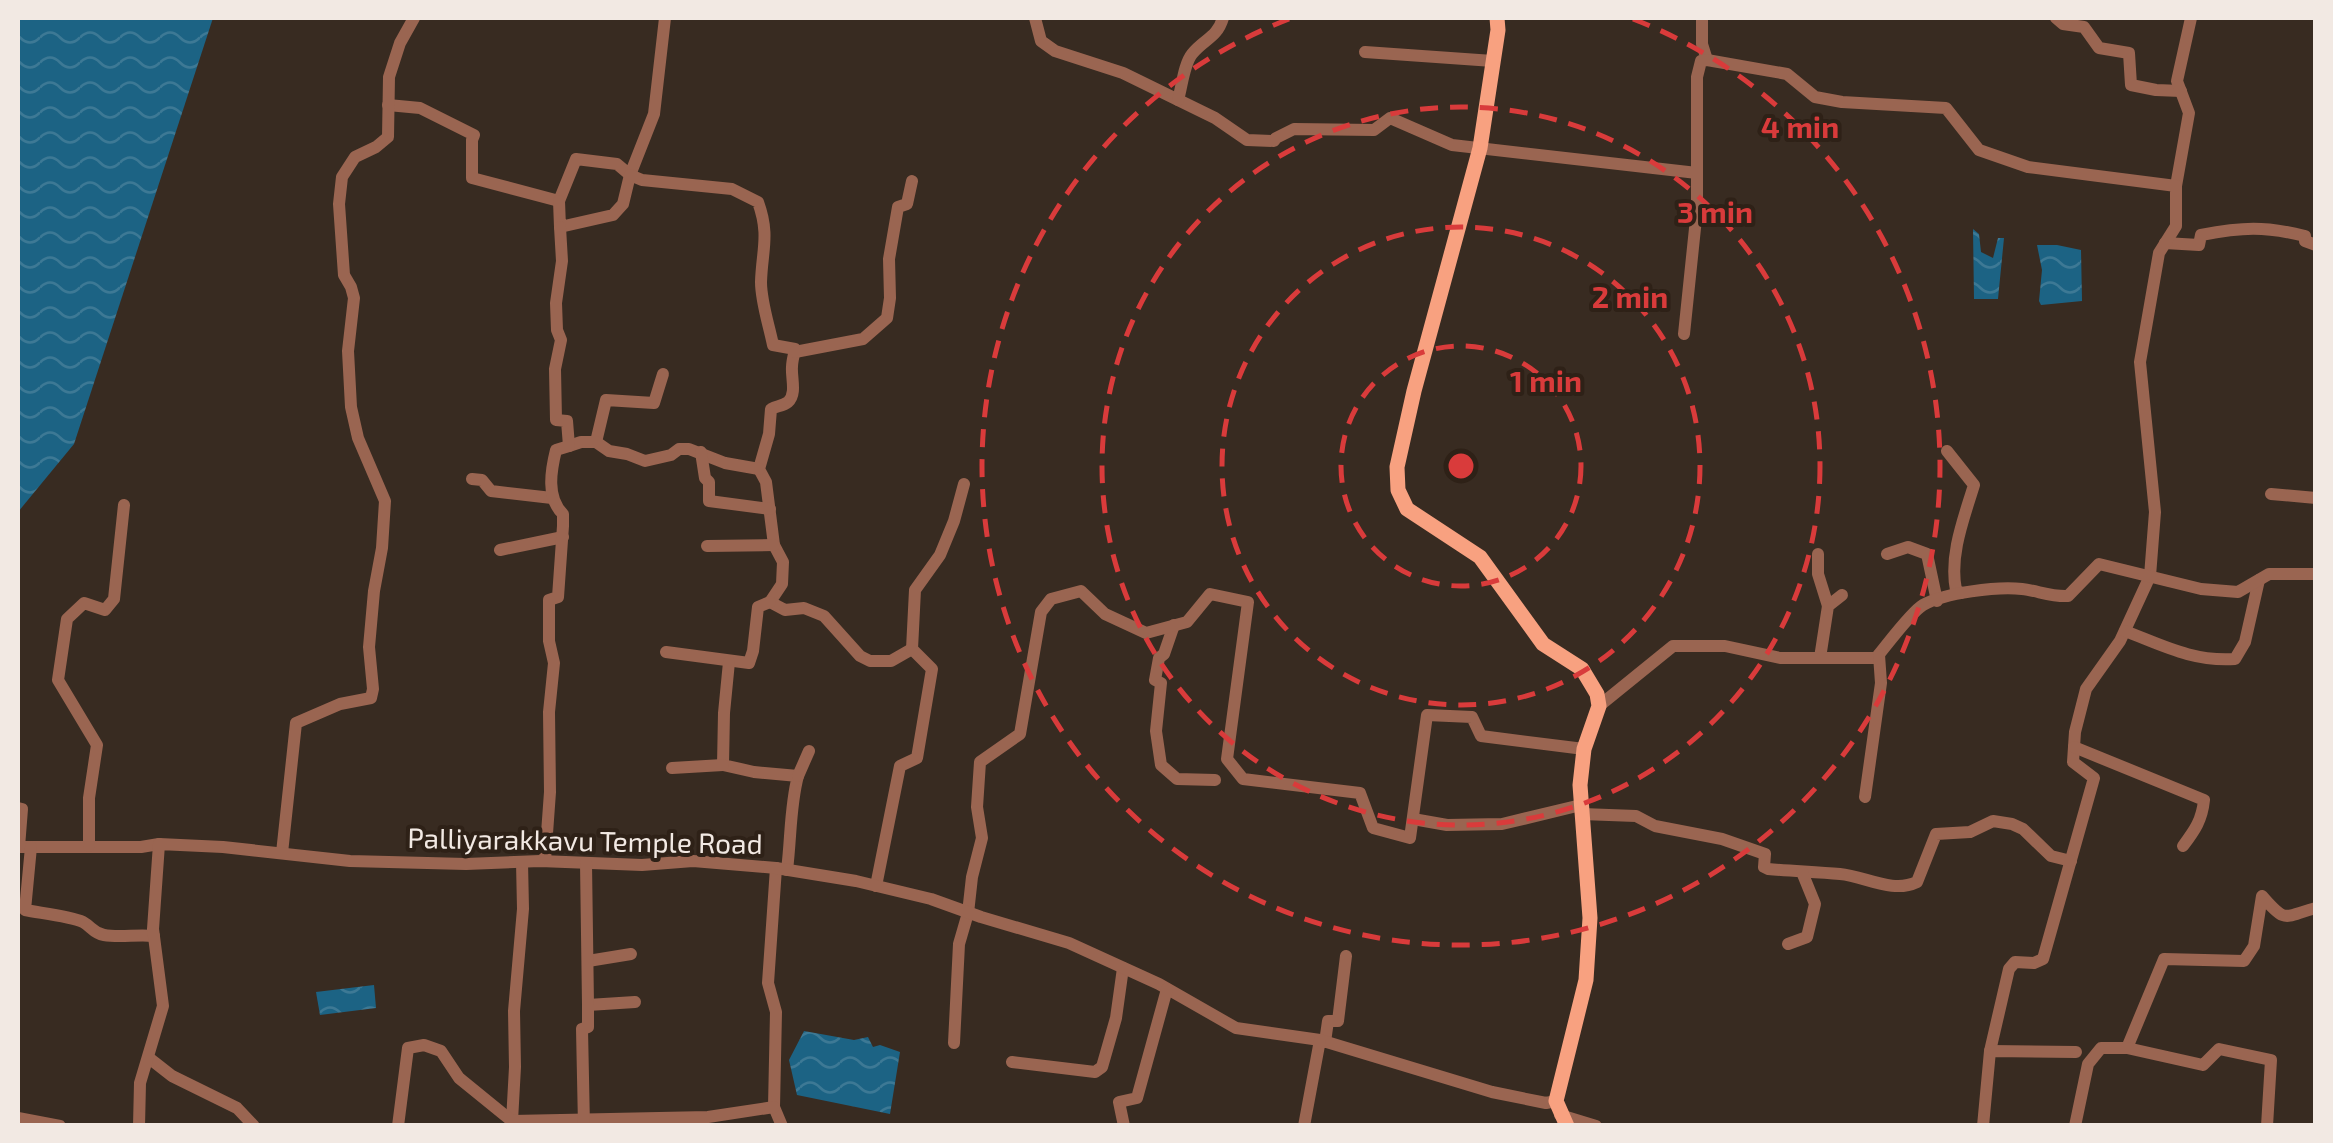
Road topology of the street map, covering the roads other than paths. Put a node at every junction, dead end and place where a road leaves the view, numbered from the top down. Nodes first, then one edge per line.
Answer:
1 (414, 18) edge
2 (665, 18) edge
3 (1034, 18) edge
4 (1223, 18) edge
5 (1498, 18) edge
6 (1702, 18) edge
7 (2056, 18) edge
8 (2191, 18) edge
9 (1365, 52) dead end
10 (1493, 60) junction
11 (1707, 60) junction
12 (2181, 91) junction
13 (1178, 100) junction
14 (388, 106) junction
15 (1480, 148) junction
16 (1697, 173) junction
17 (630, 175) junction
18 (912, 181) dead end
19 (2176, 186) junction
20 (560, 201) junction
21 (560, 227) junction
22 (2166, 244) junction
23 (2316, 244) edge
24 (1684, 334) dead end
25 (795, 352) junction
26 (664, 374) dead end
27 (596, 442) junction
28 (568, 446) junction
29 (1947, 450) dead end
30 (701, 452) junction
31 (759, 468) junction
32 (472, 479) dead end
33 (964, 484) dead end
34 (2271, 494) dead end
35 (552, 498) junction
36 (2316, 498) edge
37 (124, 506) dead end
38 (770, 508) junction
39 (563, 538) junction
40 (774, 545) junction
41 (706, 546) dead end
42 (500, 550) dead end
43 (1818, 554) dead end
44 (1887, 554) dead end
45 (2316, 574) edge
46 (2150, 576) junction
47 (2258, 580) junction
48 (1961, 593) junction
49 (1842, 596) dead end
50 (1937, 601) junction
51 (770, 602) junction
52 (1828, 606) junction
53 (1174, 625) junction
54 (2125, 630) junction
55 (912, 650) junction
56 (666, 652) dead end
57 (1879, 655) junction
58 (1820, 658) junction
59 (729, 662) junction
60 (1599, 706) junction
61 (2074, 747) junction
62 (1584, 749) junction
63 (809, 751) dead end
64 (723, 765) junction
65 (672, 768) dead end
66 (798, 776) junction
67 (1215, 780) dead end
68 (1865, 796) dead end
69 (18, 808) edge
70 (1582, 809) junction
71 (1413, 819) junction
72 (158, 844) junction
73 (88, 846) junction
74 (2183, 846) dead end
75 (31, 847) junction
76 (282, 854) junction
77 (545, 861) junction
78 (522, 862) junction
79 (2071, 862) junction
80 (586, 863) junction
81 (781, 869) junction
82 (1802, 872) junction
83 (876, 886) junction
84 (2316, 908) edge
85 (968, 912) junction
86 (154, 936) junction
87 (1788, 944) dead end
88 (631, 954) dead end
89 (1346, 956) dead end
90 (588, 961) junction
91 (1123, 968) junction
92 (1167, 989) junction
93 (635, 1002) dead end
94 (588, 1005) junction
95 (1322, 1041) junction
96 (954, 1043) dead end
97 (2127, 1048) junction
98 (1990, 1052) junction
99 (2076, 1052) dead end
100 (149, 1058) junction
101 (1012, 1062) dead end
102 (774, 1107) junction
103 (1561, 1114) edge
104 (18, 1118) edge
105 (512, 1121) junction
106 (584, 1122) edge
107 (702, 1122) edge
108 (60, 1126) edge
109 (138, 1126) edge
110 (254, 1126) edge
111 (398, 1126) edge
112 (782, 1126) edge
113 (1124, 1126) edge
114 (1304, 1126) edge
115 (1596, 1126) edge
116 (1983, 1126) edge
117 (2075, 1126) edge
118 (2267, 1126) edge

1 - 14 street
2 - 17 street
3 - 13 street
4 - 13 street
5 - 10 main road
6 - 11 street
7 - 12 street
8 - 12 street
9 - 10 street
10 - 15 main road
11 - 16 street
11 - 19 street
12 - 19 street
13 - 15 street
14 - 20 street
14 - 76 street
15 - 16 street
15 - 60 main road
16 - 24 street
17 - 20 street
17 - 21 street
17 - 25 street
18 - 25 street
19 - 22 street
20 - 21 street
21 - 28 street
22 - 23 street
22 - 46 street
25 - 31 street
26 - 27 street
27 - 28 street
27 - 30 street
28 - 35 street
29 - 48 street
30 - 31 street
30 - 38 street
31 - 38 street
32 - 35 street
33 - 55 street
34 - 36 street
35 - 39 street
37 - 73 street
38 - 40 street
39 - 42 street
39 - 77 street
40 - 41 street
40 - 51 street
43 - 52 street
44 - 50 street
45 - 47 street
46 - 47 street
46 - 48 street
46 - 54 street
47 - 54 street
48 - 50 street
49 - 52 street
50 - 57 street
51 - 55 street
51 - 59 street
52 - 58 street
53 - 67 street
53 - 71 street
53 - 85 street
54 - 61 street
55 - 83 street
56 - 59 street
57 - 58 street
57 - 68 street
58 - 60 street
59 - 64 street
60 - 62 main road
61 - 74 street
61 - 79 street
62 - 70 main road
62 - 71 street
63 - 66 street
64 - 65 street
64 - 66 street
66 - 81 street
69 - 75 street
70 - 71 street
70 - 82 street
70 - 103 main road
72 - 73 street, Palliyarakkavu Temple Road
72 - 76 street, Palliyarakkavu Temple Road
72 - 86 street
73 - 75 street, Palliyarakkavu Temple Road
75 - 86 street
76 - 78 street, Palliyarakkavu Temple Road
77 - 78 street, Palliyarakkavu Temple Road
77 - 80 street, Palliyarakkavu Temple Road
78 - 105 street
79 - 82 street
79 - 98 street
80 - 81 street, Palliyarakkavu Temple Road
80 - 90 street
81 - 83 street, Palliyarakkavu Temple Road
81 - 102 street
82 - 87 street
83 - 85 street, Palliyarakkavu Temple Road
84 - 97 street
85 - 91 street, Palliyarakkavu Temple Road
85 - 96 street
86 - 100 street
88 - 90 street
89 - 95 street
90 - 94 street
91 - 92 street, Palliyarakkavu Temple Road
91 - 101 street
92 - 95 street, Palliyarakkavu Temple Road
92 - 113 street
93 - 94 street
94 - 106 street
95 - 103 street, Palliyarakkavu Temple Road
95 - 114 street
97 - 117 street
97 - 118 street
98 - 99 street
98 - 116 street
100 - 109 street
100 - 110 street
102 - 107 street
102 - 112 street
103 - 115 street, Palliyarakkavu Temple Road
104 - 108 street
105 - 106 street
105 - 111 street
106 - 107 street

